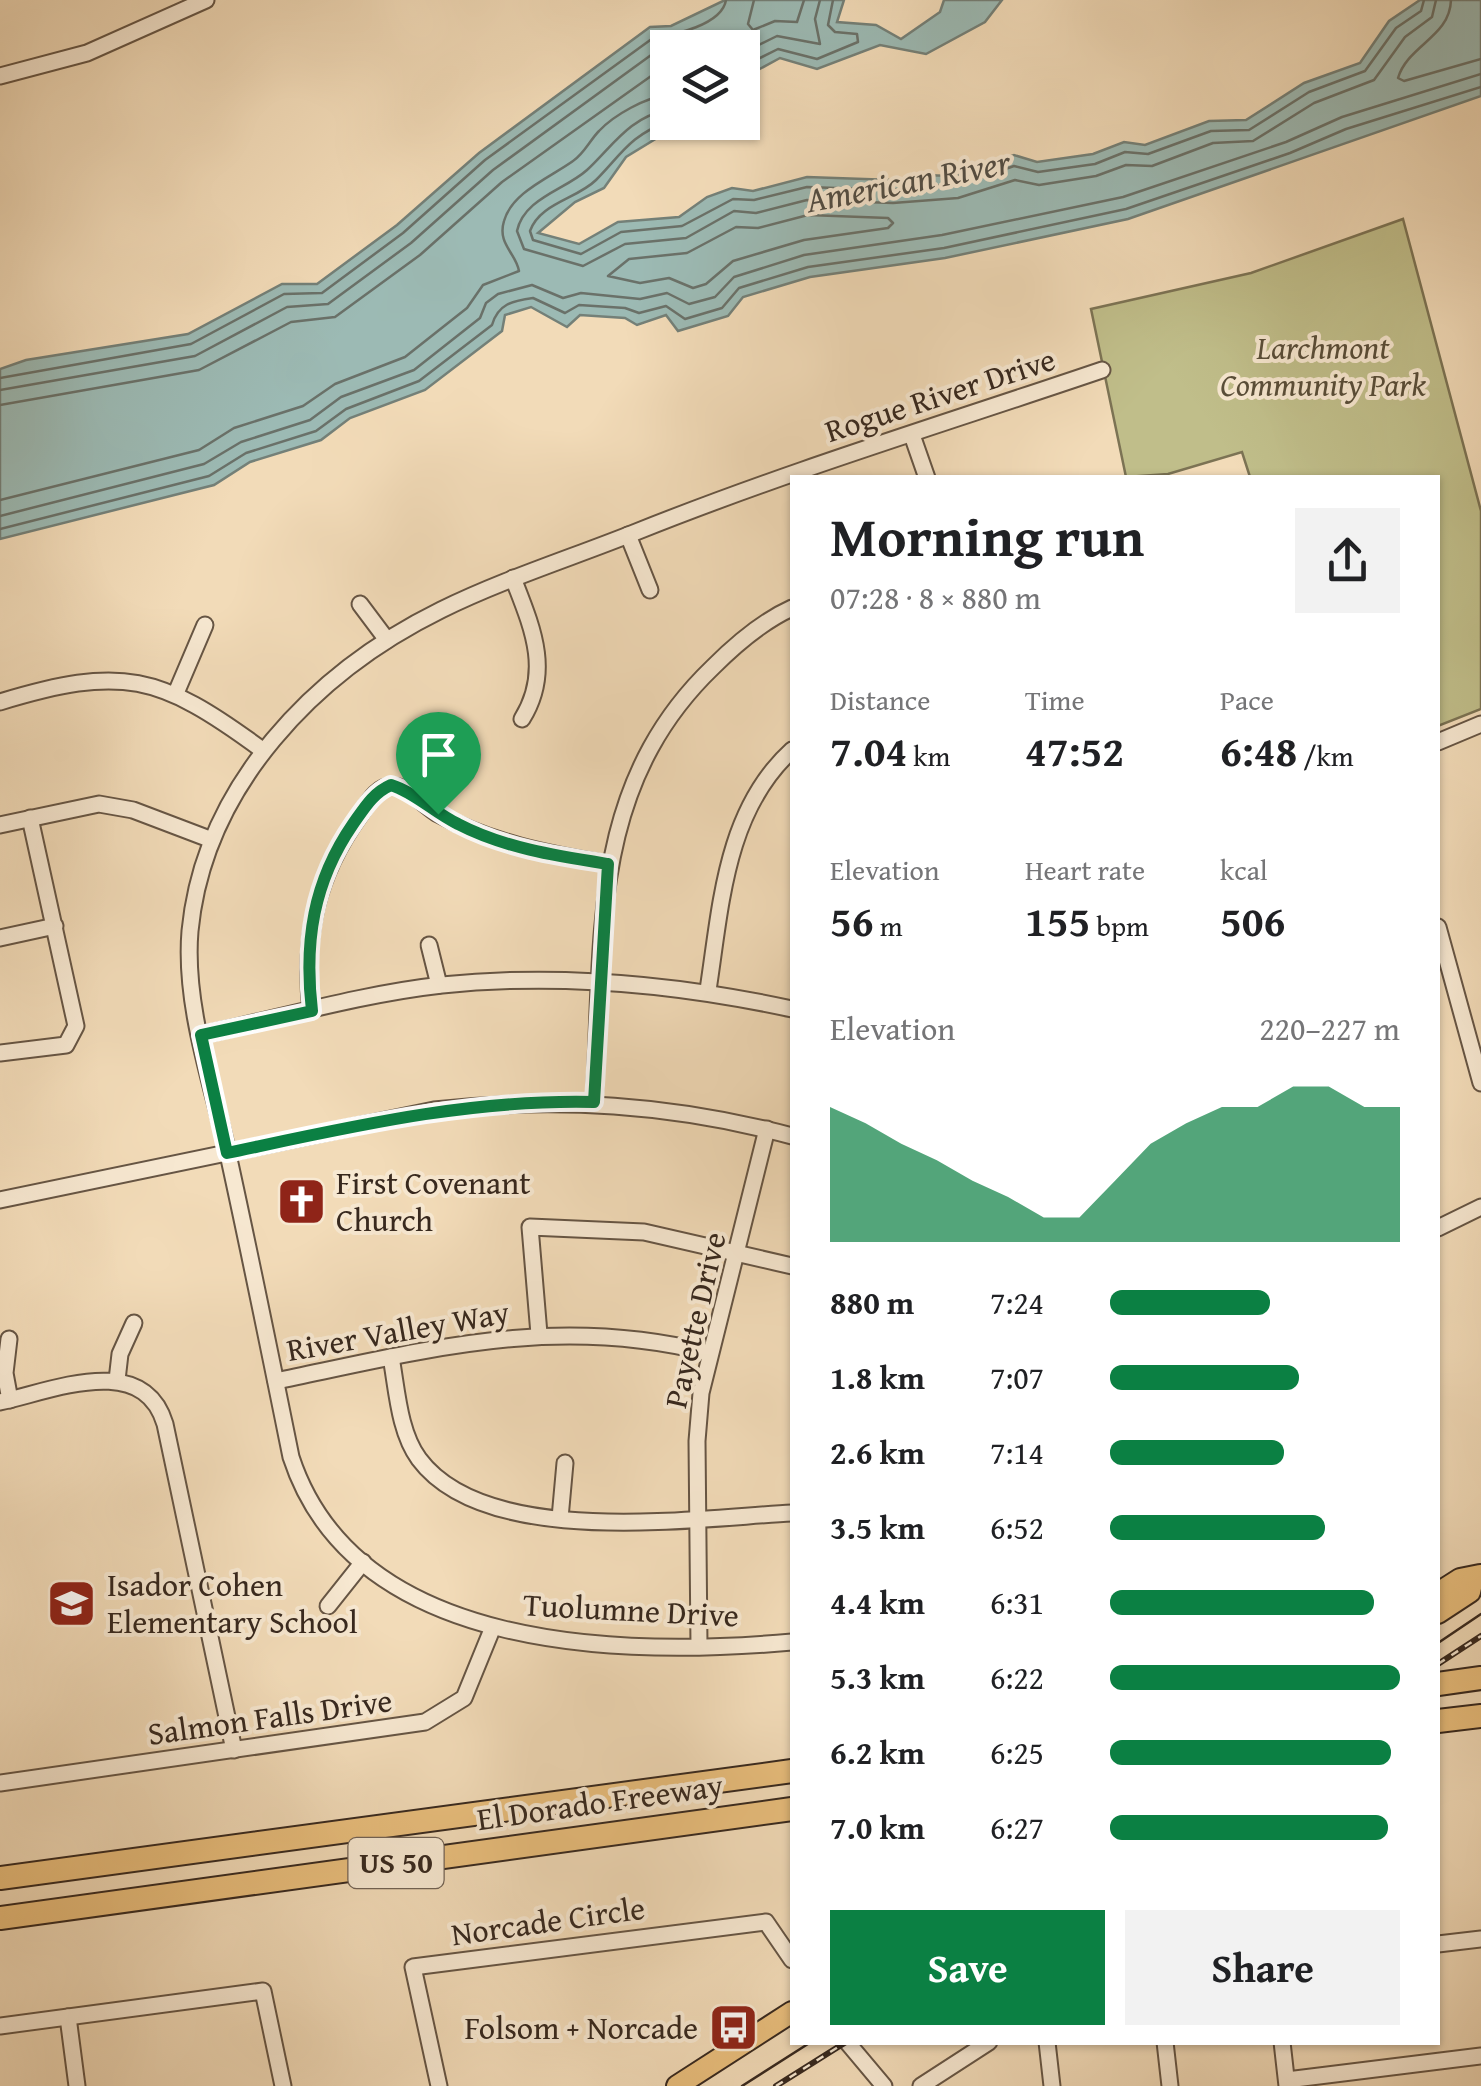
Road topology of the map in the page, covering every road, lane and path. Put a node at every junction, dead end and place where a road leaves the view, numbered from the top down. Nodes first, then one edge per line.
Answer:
1 (202, 1) edge
2 (0, 76) edge
3 (1102, 370) dead end
4 (912, 434) junction
5 (927, 475) edge
6 (628, 535) junction
7 (513, 578) junction
8 (650, 590) dead end
9 (360, 604) dead end
10 (790, 609) edge
11 (205, 625) dead end
12 (387, 640) junction
13 (176, 693) junction
14 (0, 702) edge
15 (522, 720) dead end
16 (1481, 724) edge
17 (1440, 741) edge
18 (261, 749) junction
19 (790, 752) edge
20 (30, 818) junction
21 (0, 825) edge
22 (212, 840) junction
23 (608, 864) junction
24 (55, 926) junction
25 (1440, 935) edge
26 (0, 938) edge
27 (429, 946) dead end
28 (602, 982) junction
29 (439, 986) junction
30 (708, 990) junction
31 (790, 1009) edge
32 (312, 1011) junction
33 (201, 1035) junction
34 (0, 1053) edge
35 (1481, 1083) edge
36 (594, 1102) junction
37 (766, 1129) junction
38 (790, 1135) edge
39 (227, 1153) junction
40 (0, 1200) edge
41 (1481, 1207) edge
42 (1440, 1227) edge
43 (739, 1252) junction
44 (790, 1265) edge
45 (134, 1323) dead end
46 (539, 1334) junction
47 (9, 1339) dead end
48 (708, 1353) junction
49 (391, 1357) junction
50 (117, 1380) junction
51 (276, 1381) junction
52 (5, 1401) edge
53 (565, 1464) dead end
54 (790, 1513) edge
55 (560, 1518) junction
56 (698, 1518) junction
57 (362, 1562) junction
58 (1477, 1577) edge
59 (1440, 1592) edge
60 (328, 1606) dead end
61 (1440, 1612) edge
62 (493, 1627) junction
63 (790, 1642) edge
64 (699, 1646) junction
65 (1481, 1716) edge
66 (1440, 1721) edge
67 (234, 1750) junction
68 (790, 1771) edge
69 (0, 1783) edge
70 (790, 1809) edge
71 (0, 1878) edge
72 (0, 1918) edge
73 (1481, 1939) edge
74 (1440, 1944) edge
75 (790, 1957) edge
76 (790, 2013) edge
77 (68, 2017) junction
78 (0, 2026) edge
79 (850, 2045) edge
80 (984, 2045) edge
81 (1046, 2045) edge
82 (1165, 2045) edge
83 (1282, 2045) edge
84 (1481, 2056) edge
85 (1287, 2083) edge
86 (77, 2086) edge
87 (282, 2086) edge
88 (439, 2086) edge
89 (677, 2086) edge
90 (884, 2086) edge
91 (921, 2086) edge
92 (1052, 2086) edge
93 (1170, 2086) edge

1 - 2 street
3 - 4 street, Rogue River Drive
4 - 5 street
4 - 6 street, Rogue River Drive
6 - 7 street, Rogue River Drive
6 - 8 street
7 - 12 street, Rogue River Drive
7 - 15 street
9 - 12 street
10 - 23 street
11 - 13 street
12 - 18 street, Rogue River Drive
13 - 14 street
13 - 18 street
16 - 17 street
18 - 22 street, Rogue River Drive
19 - 30 street
20 - 21 street
20 - 22 street
20 - 24 street
22 - 33 street, Rogue River Drive
23 - 28 street
23 - 32 street
24 - 26 street
24 - 34 street
25 - 35 street
27 - 29 street
28 - 29 street
28 - 30 street
28 - 36 street
29 - 32 street
30 - 31 street
32 - 33 street
33 - 39 street, Rogue River Drive
36 - 37 street
36 - 39 street
37 - 38 street
37 - 43 street, Payette Drive
39 - 40 street
39 - 51 street, Tuolumne Drive
41 - 42 street
43 - 44 street
43 - 46 street
43 - 48 street, Payette Drive
45 - 50 street
46 - 48 street, River Valley Way
46 - 49 street, River Valley Way
47 - 52 street
48 - 56 street, Payette Drive
49 - 51 street, River Valley Way
49 - 55 street
50 - 52 street
50 - 67 street
51 - 57 street, Tuolumne Drive
53 - 55 street
54 - 56 street
55 - 56 street
56 - 64 street, Payette Drive
57 - 60 street
57 - 62 street, Tuolumne Drive
58 - 59 main road
58 - 61 main road
62 - 64 street, Tuolumne Drive
62 - 67 street, Salmon Falls Drive
63 - 64 street, Tuolumne Drive
65 - 66 highway
67 - 69 street, Salmon Falls Drive
68 - 71 highway, El Dorado Freeway / US 50
70 - 72 highway, El Dorado Freeway / US 50
73 - 74 street
75 - 88 street, Norcade Circle
76 - 89 main road
77 - 78 street
77 - 86 street
77 - 87 street
79 - 90 street
80 - 91 street
81 - 92 street
82 - 93 street
83 - 85 street
84 - 85 street

